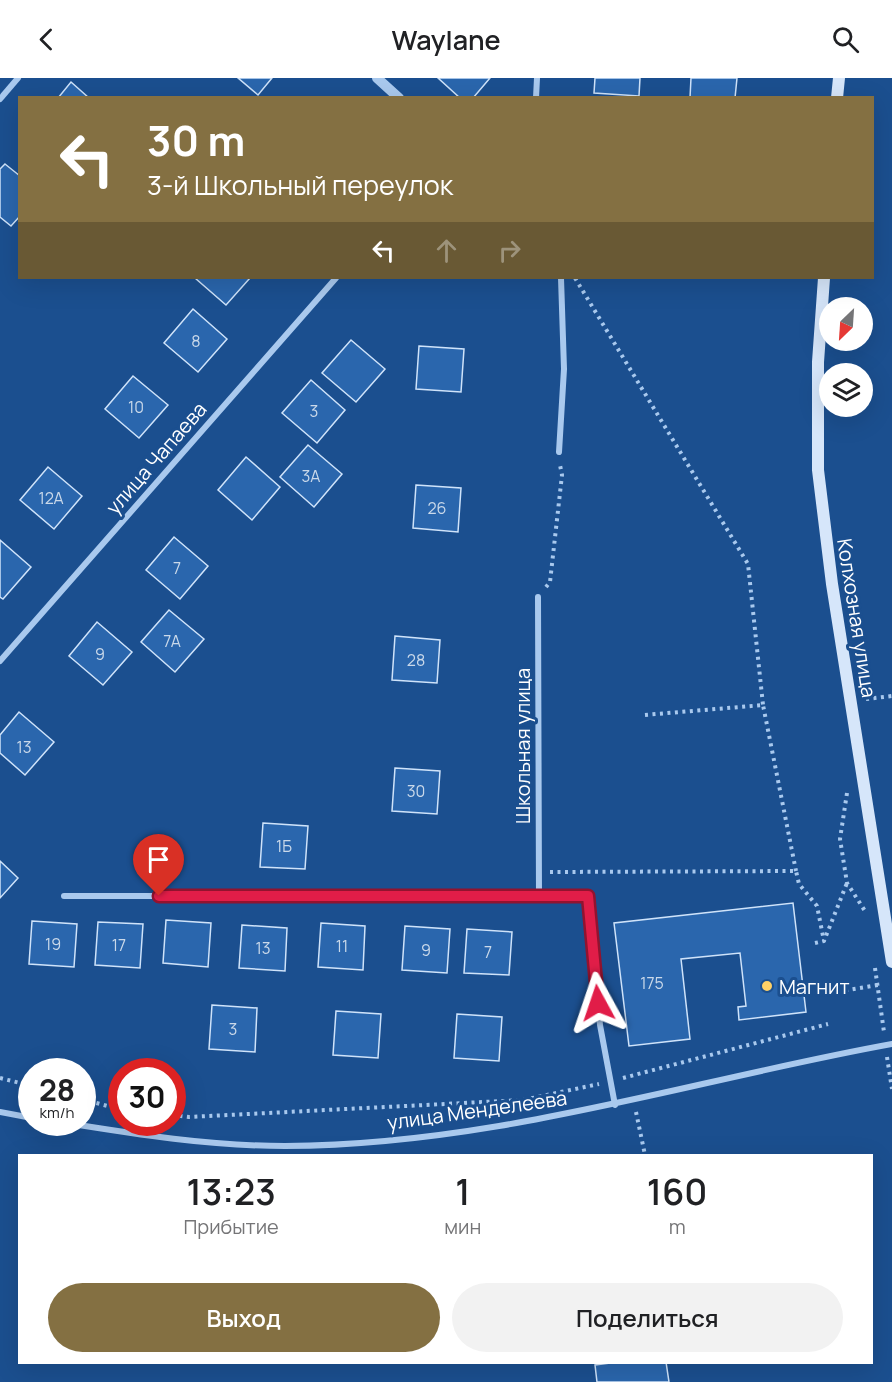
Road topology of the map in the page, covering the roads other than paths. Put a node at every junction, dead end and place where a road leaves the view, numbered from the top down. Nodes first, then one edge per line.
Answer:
1 (18, 78) edge
2 (377, 78) edge
3 (537, 78) edge
4 (839, 78) edge
5 (397, 96) edge
6 (536, 96) edge
7 (837, 96) edge
8 (0, 99) edge
9 (335, 279) edge
10 (561, 279) edge
11 (824, 279) edge
12 (559, 452) road end
13 (538, 597) road end
14 (0, 661) edge
15 (64, 896) dead end
16 (539, 896) junction
17 (892, 962) edge
18 (892, 1044) edge
19 (615, 1105) junction
20 (0, 1112) edge
21 (18, 1115) edge
22 (96, 1127) edge

1 - 8 street
2 - 5 street
3 - 6 street
4 - 7 main road
9 - 14 street, улица Чапаева
10 - 12 street
11 - 17 main road, Колхозная улица
13 - 16 street, Школьная улица
15 - 16 street
16 - 19 street
18 - 19 street, улица Менделеева
19 - 22 street, улица Менделеева
20 - 21 street

